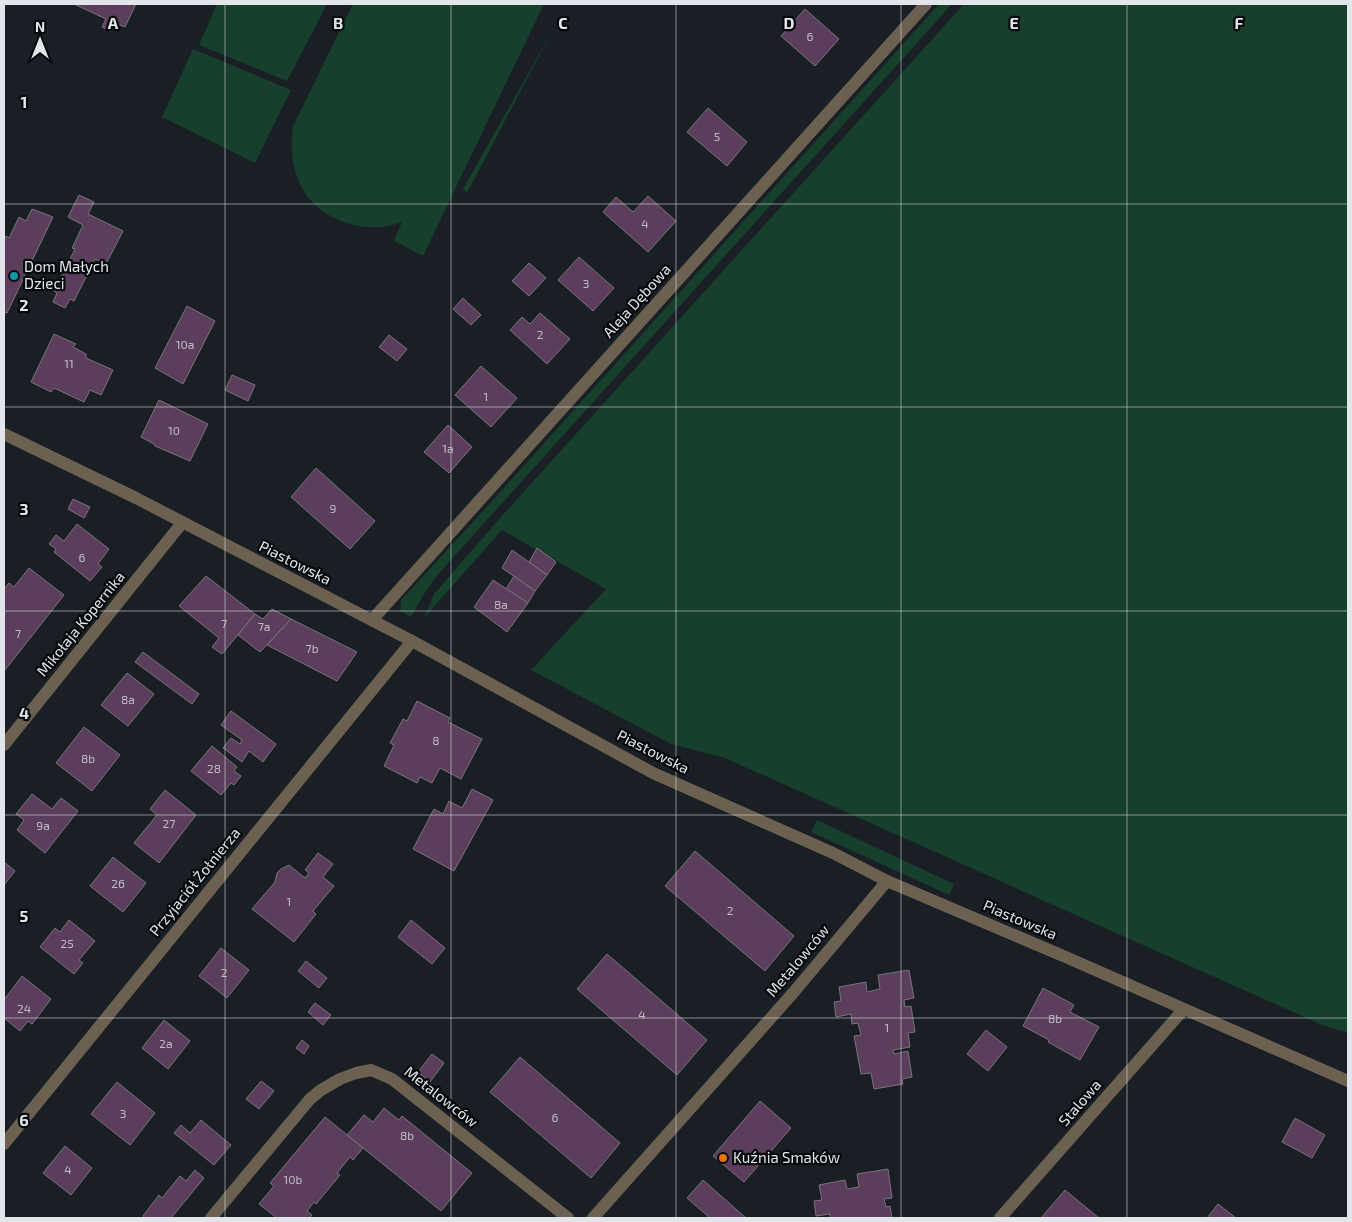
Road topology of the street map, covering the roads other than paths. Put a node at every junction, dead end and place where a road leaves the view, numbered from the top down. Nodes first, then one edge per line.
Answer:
1 (926, 4) edge
2 (4, 434) edge
3 (182, 523) junction
4 (372, 620) junction
5 (412, 641) junction
6 (4, 745) edge
7 (887, 881) junction
8 (1184, 1009) junction
9 (1348, 1081) edge
10 (4, 1144) edge
11 (211, 1218) edge
12 (568, 1218) edge
13 (593, 1218) edge
14 (1000, 1218) edge

1 - 4 street, Aleja Dębowa
2 - 3 street, Piastowska
3 - 4 street, Piastowska
3 - 6 street, Mikołaja Kopernika
4 - 5 street, Piastowska
5 - 7 street, Piastowska
5 - 10 street, Przyjaciół Żołnierza
7 - 8 street, Piastowska
7 - 13 street, Metalowców
8 - 9 street, Piastowska
8 - 14 street, Stalowa
11 - 12 street, Metalowców

